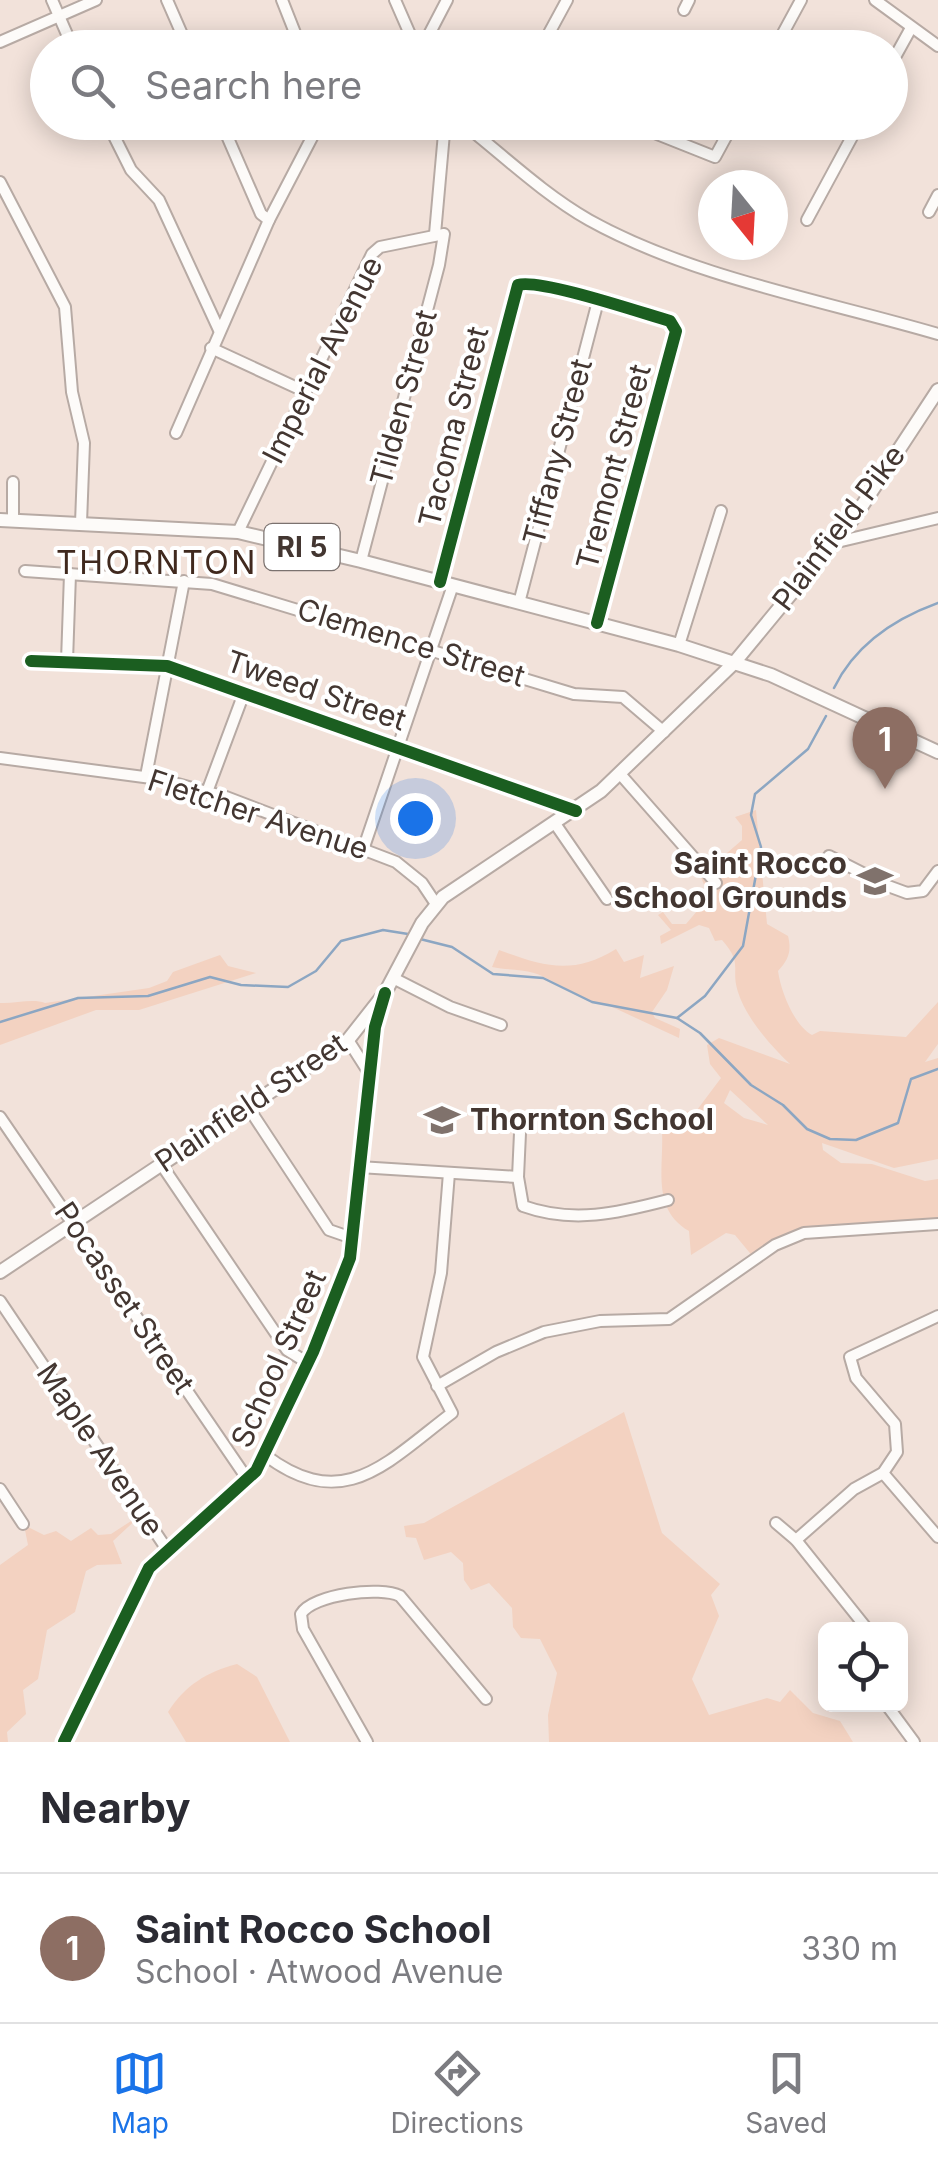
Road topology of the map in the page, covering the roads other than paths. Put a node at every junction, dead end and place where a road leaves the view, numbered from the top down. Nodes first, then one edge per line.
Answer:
1 (52, 0) edge
2 (96, 0) edge
3 (167, 0) edge
4 (282, 0) edge
5 (395, 0) edge
6 (447, 0) edge
7 (567, 0) edge
8 (801, 0) edge
9 (875, 0) edge
10 (887, 0) edge
11 (59, 16) junction
12 (898, 16) junction
13 (911, 28) junction
14 (65, 30) edge
15 (180, 30) edge
16 (294, 30) edge
17 (413, 30) edge
18 (430, 30) edge
19 (551, 30) edge
20 (785, 30) edge
21 (908, 33) edge
22 (0, 42) edge
23 (938, 46) edge
24 (116, 140) edge
25 (230, 140) edge
26 (311, 140) edge
27 (444, 140) edge
28 (483, 140) edge
29 (672, 140) edge
30 (724, 140) edge
31 (850, 140) edge
32 (0, 182) edge
33 (938, 195) edge
34 (929, 212) dead end
35 (269, 220) junction
36 (806, 220) dead end
37 (440, 234) junction
38 (598, 302) junction
39 (219, 330) junction
40 (938, 334) edge
41 (211, 348) junction
42 (938, 390) edge
43 (306, 392) junction
44 (176, 433) dead end
45 (13, 482) dead end
46 (721, 512) dead end
47 (938, 518) edge
48 (7, 520) edge
49 (82, 523) junction
50 (238, 532) junction
51 (832, 543) junction
52 (361, 561) junction
53 (26, 571) dead end
54 (70, 574) junction
55 (184, 581) junction
56 (447, 584) junction
57 (519, 604) junction
58 (597, 623) junction
59 (679, 645) junction
60 (432, 652) junction
61 (31, 660) dead end
62 (67, 661) junction
63 (734, 663) junction
64 (167, 666) junction
65 (244, 693) junction
66 (664, 732) junction
67 (401, 748) junction
68 (938, 752) edge
69 (0, 758) edge
70 (621, 775) junction
71 (146, 776) junction
72 (207, 792) junction
73 (576, 811) junction
74 (556, 825) junction
75 (364, 848) junction
76 (829, 856) dead end
77 (938, 871) edge
78 (716, 882) dead end
79 (607, 899) dead end
80 (436, 904) junction
81 (393, 978) junction
82 (385, 993) junction
83 (501, 1025) dead end
84 (348, 1040) junction
85 (370, 1076) junction
86 (248, 1107) junction
87 (0, 1116) edge
88 (520, 1133) dead end
89 (161, 1164) junction
90 (359, 1167) junction
91 (449, 1174) junction
92 (518, 1177) junction
93 (668, 1200) dead end
94 (74, 1222) junction
95 (938, 1224) edge
96 (352, 1238) junction
97 (0, 1272) edge
98 (0, 1302) edge
99 (938, 1316) edge
100 (308, 1363) junction
101 (437, 1386) junction
102 (265, 1455) junction
103 (883, 1473) junction
104 (248, 1480) junction
105 (0, 1489) edge
106 (776, 1523) dead end
107 (23, 1524) dead end
108 (938, 1538) edge
109 (796, 1540) junction
110 (166, 1548) junction
111 (862, 1622) edge
112 (486, 1700) dead end
113 (892, 1712) edge
114 (64, 1742) edge
115 (366, 1742) edge
116 (914, 1742) edge

1 - 11 street
2 - 11 street
3 - 15 street
4 - 16 street
5 - 17 street
6 - 18 street
7 - 19 street
8 - 20 street
9 - 12 street
10 - 12 street
11 - 14 street
11 - 22 street
12 - 13 street
13 - 21 street
13 - 23 street
24 - 39 street
25 - 35 street
26 - 35 street
27 - 37 street, Tilden Street
28 - 40 street
29 - 30 street
31 - 36 street
32 - 49 street
33 - 34 street
35 - 39 street
37 - 43 street, Imperial Avenue
37 - 52 street, Tilden Street
38 - 56 street, Tacoma Street
38 - 57 street, Tiffany Street
38 - 58 street, Tremont Street
39 - 41 street
41 - 43 street
41 - 44 street
42 - 51 main road, Plainfield Pike
43 - 50 street, Imperial Avenue
45 - 48 street
46 - 59 street
47 - 51 street
48 - 49 main road, RI 5
49 - 50 main road, RI 5
50 - 52 main road, RI 5
51 - 63 main road, Plainfield Pike
52 - 56 main road, RI 5
53 - 54 street, Clemence Street
54 - 55 street, Clemence Street
54 - 62 street
55 - 60 street, Clemence Street
55 - 64 street
56 - 57 main road, RI 5
56 - 60 street, Tacoma Street
57 - 58 main road, RI 5
58 - 59 main road, RI 5
59 - 63 main road, RI 5
60 - 66 street, Clemence Street
60 - 67 street, Tacoma Street
61 - 62 street, Tweed Street
62 - 64 street, Tweed Street
63 - 66 main road, Plainfield Street
63 - 68 main road, RI 5
64 - 65 street, Tweed Street
64 - 71 street
65 - 67 street, Tweed Street
65 - 72 street
66 - 70 main road, Plainfield Street
67 - 73 street, Tweed Street
67 - 75 street, Tacoma Street
69 - 71 street, Fletcher Avenue
70 - 73 main road, Plainfield Street
70 - 78 street
71 - 72 street, Fletcher Avenue
72 - 75 street, Fletcher Avenue
73 - 74 main road, Plainfield Street
74 - 79 street
74 - 80 main road, Plainfield Street
75 - 80 street, Fletcher Avenue
76 - 77 street
80 - 81 main road, Plainfield Street
81 - 82 main road, Plainfield Street
81 - 83 street
82 - 84 main road, Plainfield Street
82 - 85 street, School Street
84 - 85 street
84 - 86 main road, Plainfield Street
85 - 90 street, School Street
86 - 89 main road, Plainfield Street
86 - 96 street
87 - 94 street, Pocasset Street
88 - 92 street
89 - 94 main road, Plainfield Street
89 - 100 street
90 - 91 street
90 - 96 street, School Street
91 - 92 street
91 - 101 street
92 - 93 street
94 - 97 main road, Plainfield Street
94 - 104 street, Pocasset Street
95 - 101 street
96 - 100 street, School Street
98 - 110 street, Maple Avenue
99 - 103 street
100 - 102 street, School Street
101 - 102 street
102 - 104 street, School Street
103 - 108 street
103 - 109 street
104 - 110 street, School Street
105 - 107 street
106 - 109 street
109 - 111 street
110 - 114 street, School Street
112 - 115 street
113 - 116 street

